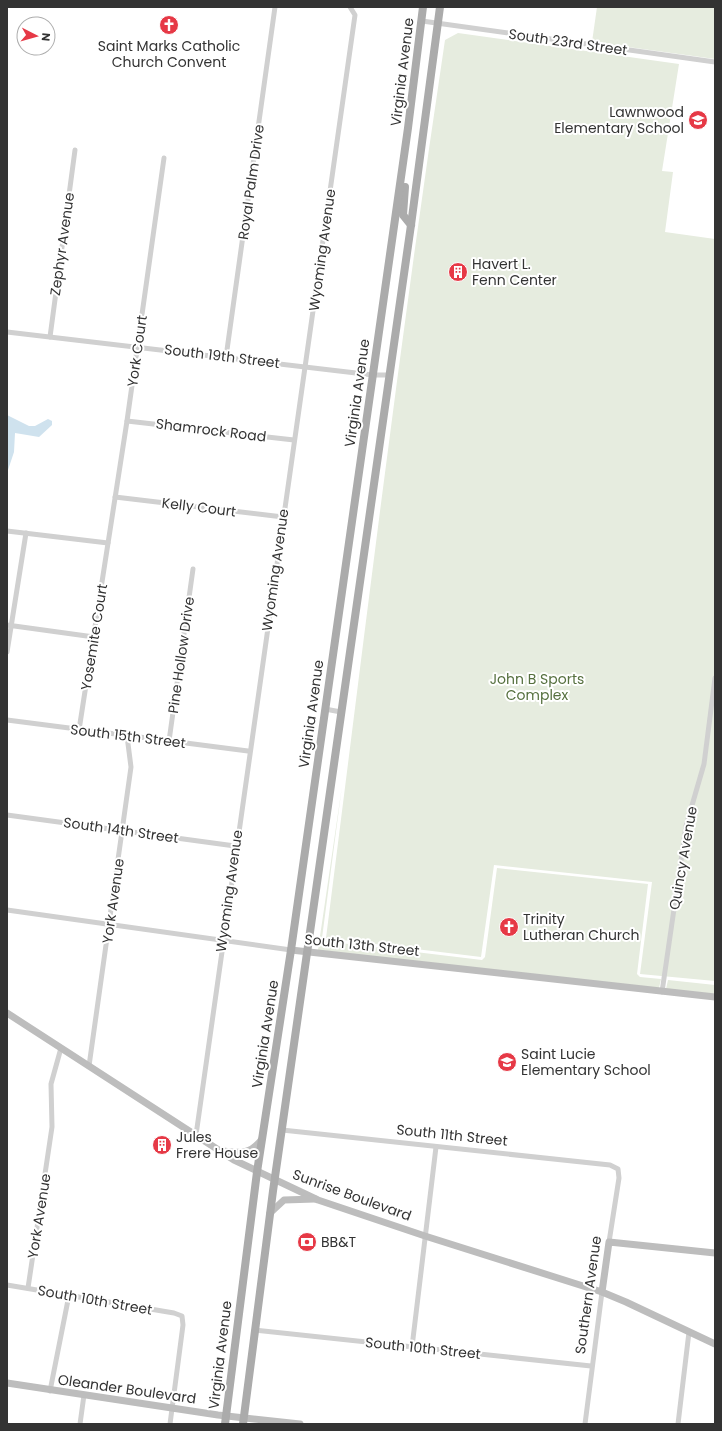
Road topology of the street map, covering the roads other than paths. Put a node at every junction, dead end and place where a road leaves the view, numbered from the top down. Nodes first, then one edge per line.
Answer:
1 (275, 7) edge
2 (350, 7) edge
3 (423, 7) edge
4 (440, 7) edge
5 (422, 21) junction
6 (438, 24) junction
7 (715, 62) edge
8 (408, 128) junction
9 (75, 150) dead end
10 (164, 158) dead end
11 (411, 225) junction
12 (7, 332) edge
13 (50, 337) junction
14 (138, 346) junction
15 (226, 357) junction
16 (305, 366) junction
17 (373, 375) junction
18 (389, 375) junction
19 (127, 420) junction
20 (294, 440) junction
21 (115, 497) junction
22 (283, 516) junction
23 (7, 531) edge
24 (26, 533) junction
25 (108, 543) junction
26 (193, 569) dead end
27 (9, 625) edge
28 (94, 637) junction
29 (7, 652) edge
30 (715, 678) edge
31 (325, 709) junction
32 (341, 712) junction
33 (7, 720) edge
34 (79, 730) junction
35 (126, 736) junction
36 (169, 741) junction
37 (248, 751) junction
38 (7, 815) edge
39 (122, 830) junction
40 (235, 846) junction
41 (7, 910) edge
42 (109, 925) junction
43 (223, 940) junction
44 (291, 950) junction
45 (307, 952) junction
46 (662, 992) junction
47 (715, 997) edge
48 (7, 1013) edge
49 (61, 1048) junction
50 (89, 1066) junction
51 (282, 1130) junction
52 (196, 1135) junction
53 (262, 1139) junction
54 (436, 1147) junction
55 (219, 1150) junction
56 (618, 1170) joint
57 (257, 1172) junction
58 (275, 1180) junction
59 (318, 1200) junction
60 (270, 1213) junction
61 (425, 1236) junction
62 (609, 1242) junction
63 (715, 1253) edge
64 (7, 1285) edge
65 (28, 1288) junction
66 (602, 1292) junction
67 (68, 1295) junction
68 (254, 1330) junction
69 (688, 1332) junction
70 (715, 1344) edge
71 (412, 1347) junction
72 (591, 1366) junction
73 (7, 1383) edge
74 (50, 1391) junction
75 (84, 1395) junction
76 (172, 1408) junction
77 (225, 1420) edge
78 (244, 1421) edge
79 (80, 1424) edge
80 (170, 1424) edge
81 (300, 1424) edge
82 (585, 1424) edge
83 (678, 1424) edge

1 - 15 street, Royal Palm Drive
2 - 16 street, Wyoming Avenue
3 - 5 main road, Virginia Avenue
4 - 6 main road, Virginia Avenue
5 - 6 street, South 23rd Street
5 - 8 main road, Virginia Avenue
6 - 7 street, South 23rd Street
6 - 11 main road, Virginia Avenue
8 - 11 main road
8 - 17 main road, Virginia Avenue
9 - 13 street, Zephyr Avenue
10 - 14 street, York Court
11 - 18 main road, Virginia Avenue
12 - 13 street, South 19th Street
13 - 14 street, South 19th Street
14 - 15 street, South 19th Street
14 - 19 street, York Court
15 - 16 street, South 19th Street
16 - 17 street, South 19th Street
16 - 20 street, Wyoming Avenue
17 - 18 street, South 19th Street
17 - 31 main road, Virginia Avenue
18 - 32 main road, Virginia Avenue
19 - 20 street, Shamrock Road
19 - 21 street, York Court
20 - 22 street, Wyoming Avenue
21 - 22 street, Kelly Court
21 - 25 street, York Court
22 - 37 street, Wyoming Avenue
23 - 24 street
24 - 25 street
24 - 27 street
25 - 28 street, Yosemite Court
26 - 36 street, Pine Hollow Drive
27 - 28 street
27 - 29 street
28 - 34 street, Yosemite Court
30 - 46 street, Quincy Avenue
31 - 32 street
31 - 44 main road, Virginia Avenue
32 - 45 main road, Virginia Avenue
33 - 34 street, South 15th Street
34 - 35 street, South 15th Street
35 - 36 street, South 15th Street
35 - 39 street, York Avenue
36 - 37 street, South 15th Street
37 - 40 street, Wyoming Avenue
38 - 39 street, South 14th Street
39 - 40 street, South 14th Street
39 - 42 street, York Avenue
40 - 43 street, Wyoming Avenue
41 - 42 street, South 13th Street
42 - 43 street, South 13th Street
42 - 50 street, York Avenue
43 - 44 street, South 13th Street
43 - 52 street, Wyoming Avenue
44 - 45 street, South 13th Street
44 - 53 main road, Virginia Avenue
45 - 46 street, South 13th Street
45 - 51 main road, Virginia Avenue
46 - 47 street, South 13th Street
48 - 49 street, Sunrise Boulevard
49 - 50 street, Sunrise Boulevard
49 - 65 street, York Avenue
50 - 52 street, Sunrise Boulevard
51 - 54 street, South 11th Street
51 - 58 main road, Virginia Avenue
52 - 55 street, Sunrise Boulevard
53 - 55 street
53 - 57 main road, Virginia Avenue
54 - 56 street, South 11th Street
54 - 61 street
55 - 57 street, Sunrise Boulevard
56 - 62 street, Southern Avenue
57 - 58 street, Sunrise Boulevard
57 - 77 main road, Virginia Avenue
58 - 59 street, Sunrise Boulevard
58 - 60 main road, Virginia Avenue
59 - 60 street
59 - 61 street, Sunrise Boulevard
60 - 68 main road, Virginia Avenue
61 - 66 street, Sunrise Boulevard
61 - 71 street
62 - 63 street
62 - 66 street, Southern Avenue
64 - 65 street, South 10th Street
65 - 67 street, South 10th Street
66 - 69 street, Sunrise Boulevard
66 - 72 street, Southern Avenue
67 - 74 street
67 - 76 street, South 10th Street
68 - 71 street, South 10th Street
68 - 78 main road, Virginia Avenue
69 - 70 street, Sunrise Boulevard
69 - 83 street
71 - 72 street, South 10th Street
72 - 82 street, Southern Avenue
73 - 74 street, Oleander Boulevard
74 - 75 street, Oleander Boulevard
75 - 76 street, Oleander Boulevard
75 - 79 street
76 - 77 street, Oleander Boulevard
76 - 80 street
77 - 78 street, Oleander Boulevard
78 - 81 street, Oleander Boulevard

